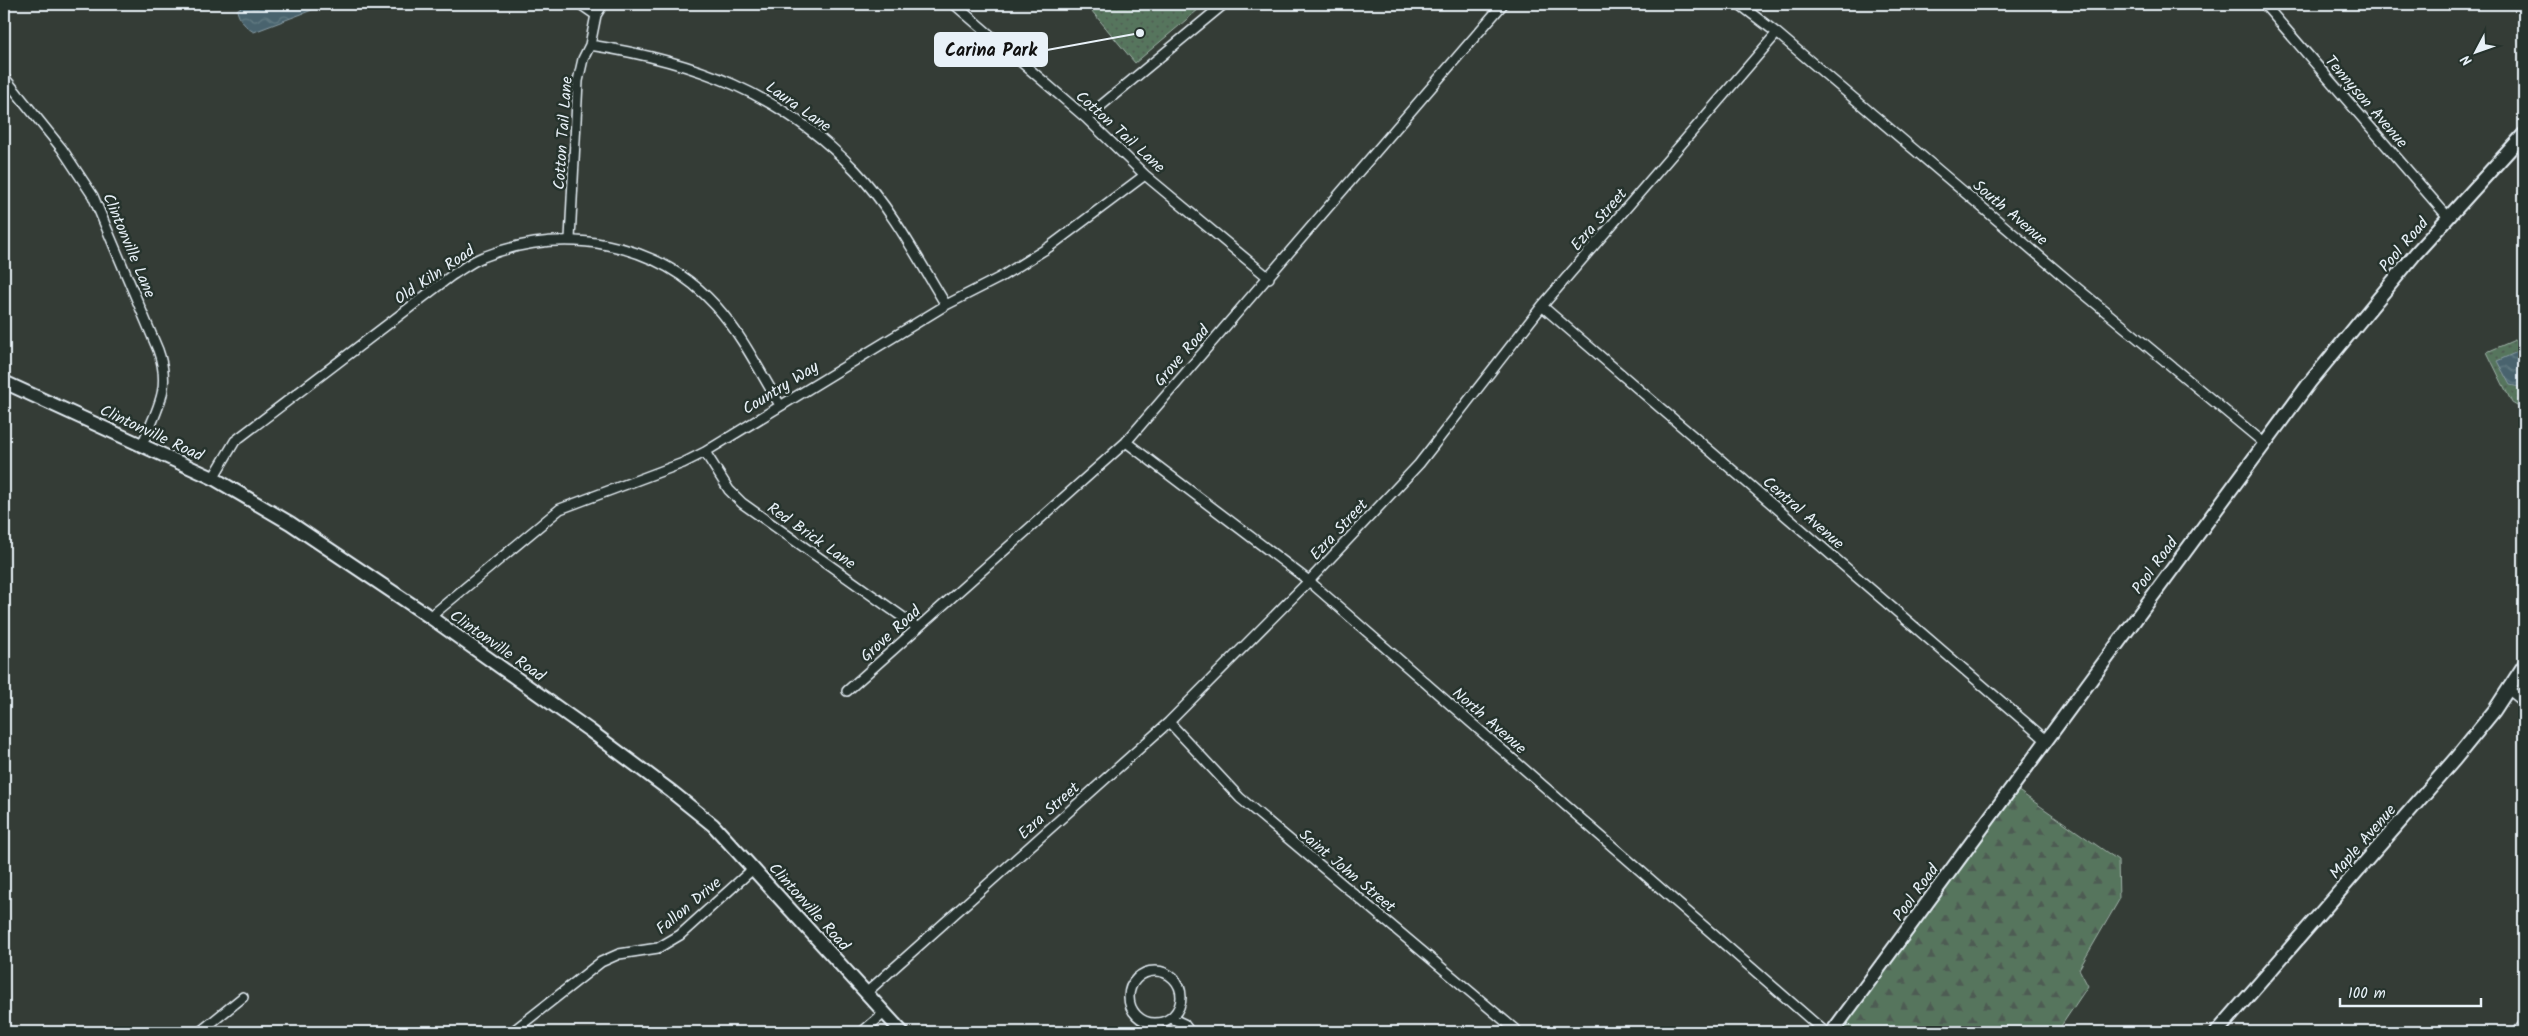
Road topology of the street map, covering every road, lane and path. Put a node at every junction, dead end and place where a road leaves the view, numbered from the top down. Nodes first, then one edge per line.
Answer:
1 (580, 4) edge
2 (603, 4) edge
3 (954, 4) edge
4 (1224, 4) edge
5 (1502, 4) edge
6 (1739, 4) edge
7 (2264, 4) edge
8 (596, 15) junction
9 (1777, 33) junction
10 (590, 45) junction
11 (4, 77) edge
12 (1086, 118) junction
13 (2524, 134) edge
14 (1145, 175) junction
15 (2448, 216) junction
16 (570, 239) junction
17 (1269, 278) junction
18 (946, 304) junction
19 (1542, 306) junction
20 (4, 382) edge
21 (780, 404) junction
22 (1126, 442) junction
23 (2264, 443) junction
24 (142, 444) junction
25 (705, 452) junction
26 (213, 478) junction
27 (1309, 581) junction
28 (430, 617) junction
29 (918, 628) junction
30 (2524, 665) edge
31 (2508, 689) junction
32 (847, 691) dead end
33 (2524, 702) edge
34 (1169, 722) junction
35 (2046, 740) junction
36 (754, 868) junction
37 (866, 993) junction
38 (242, 997) dead end
39 (884, 1013) junction
40 (1171, 1018) junction
41 (2524, 1022) edge
42 (200, 1032) edge
43 (512, 1032) edge
44 (862, 1032) edge
45 (902, 1032) edge
46 (1190, 1032) edge
47 (1518, 1032) edge
48 (1825, 1032) edge
49 (1832, 1032) edge
50 (2217, 1032) edge
51 (2517, 1032) edge

1 - 8 street
2 - 8 street, Cotton Tail Lane
3 - 12 street, Cotton Tail Lane
4 - 12 street
5 - 17 street, Grove Road
6 - 9 street, South Avenue
7 - 15 street, Tennyson Avenue
8 - 10 street, Cotton Tail Lane
9 - 19 street, Ezra Street
9 - 23 street, South Avenue
10 - 16 street, Cotton Tail Lane
10 - 18 street, Laura Lane
11 - 24 street, Clintonville Lane
12 - 14 street, Cotton Tail Lane
13 - 15 main road, Pool Road
14 - 17 street, Cotton Tail Lane
14 - 18 street, Country Way
15 - 23 main road, Pool Road
16 - 21 street, Old Kiln Road
16 - 26 street, Old Kiln Road
17 - 22 street, Grove Road
18 - 21 street, Country Way
19 - 27 street, Ezra Street
19 - 35 street, Central Avenue
20 - 24 main road, Clintonville Road
21 - 25 street, Country Way
22 - 27 street, North Avenue
22 - 29 street, Grove Road
23 - 35 main road, Pool Road
24 - 26 main road, Clintonville Road
25 - 28 street, Country Way
25 - 29 street, Red Brick Lane
26 - 28 main road, Clintonville Road
27 - 34 street, Ezra Street
27 - 48 street, North Avenue
28 - 36 main road, Clintonville Road
29 - 32 street, Grove Road
30 - 31 main road, Maple Avenue
31 - 33 street
31 - 50 main road, Maple Avenue
34 - 37 street, Ezra Street
34 - 47 street, Saint John Street
35 - 49 main road, Pool Road
36 - 37 main road, Clintonville Road
36 - 43 street, Fallon Drive
37 - 39 main road, Clintonville Road
38 - 42 street
39 - 44 street
39 - 45 main road, Clintonville Road
40 - 40 street
40 - 46 street
41 - 51 street

